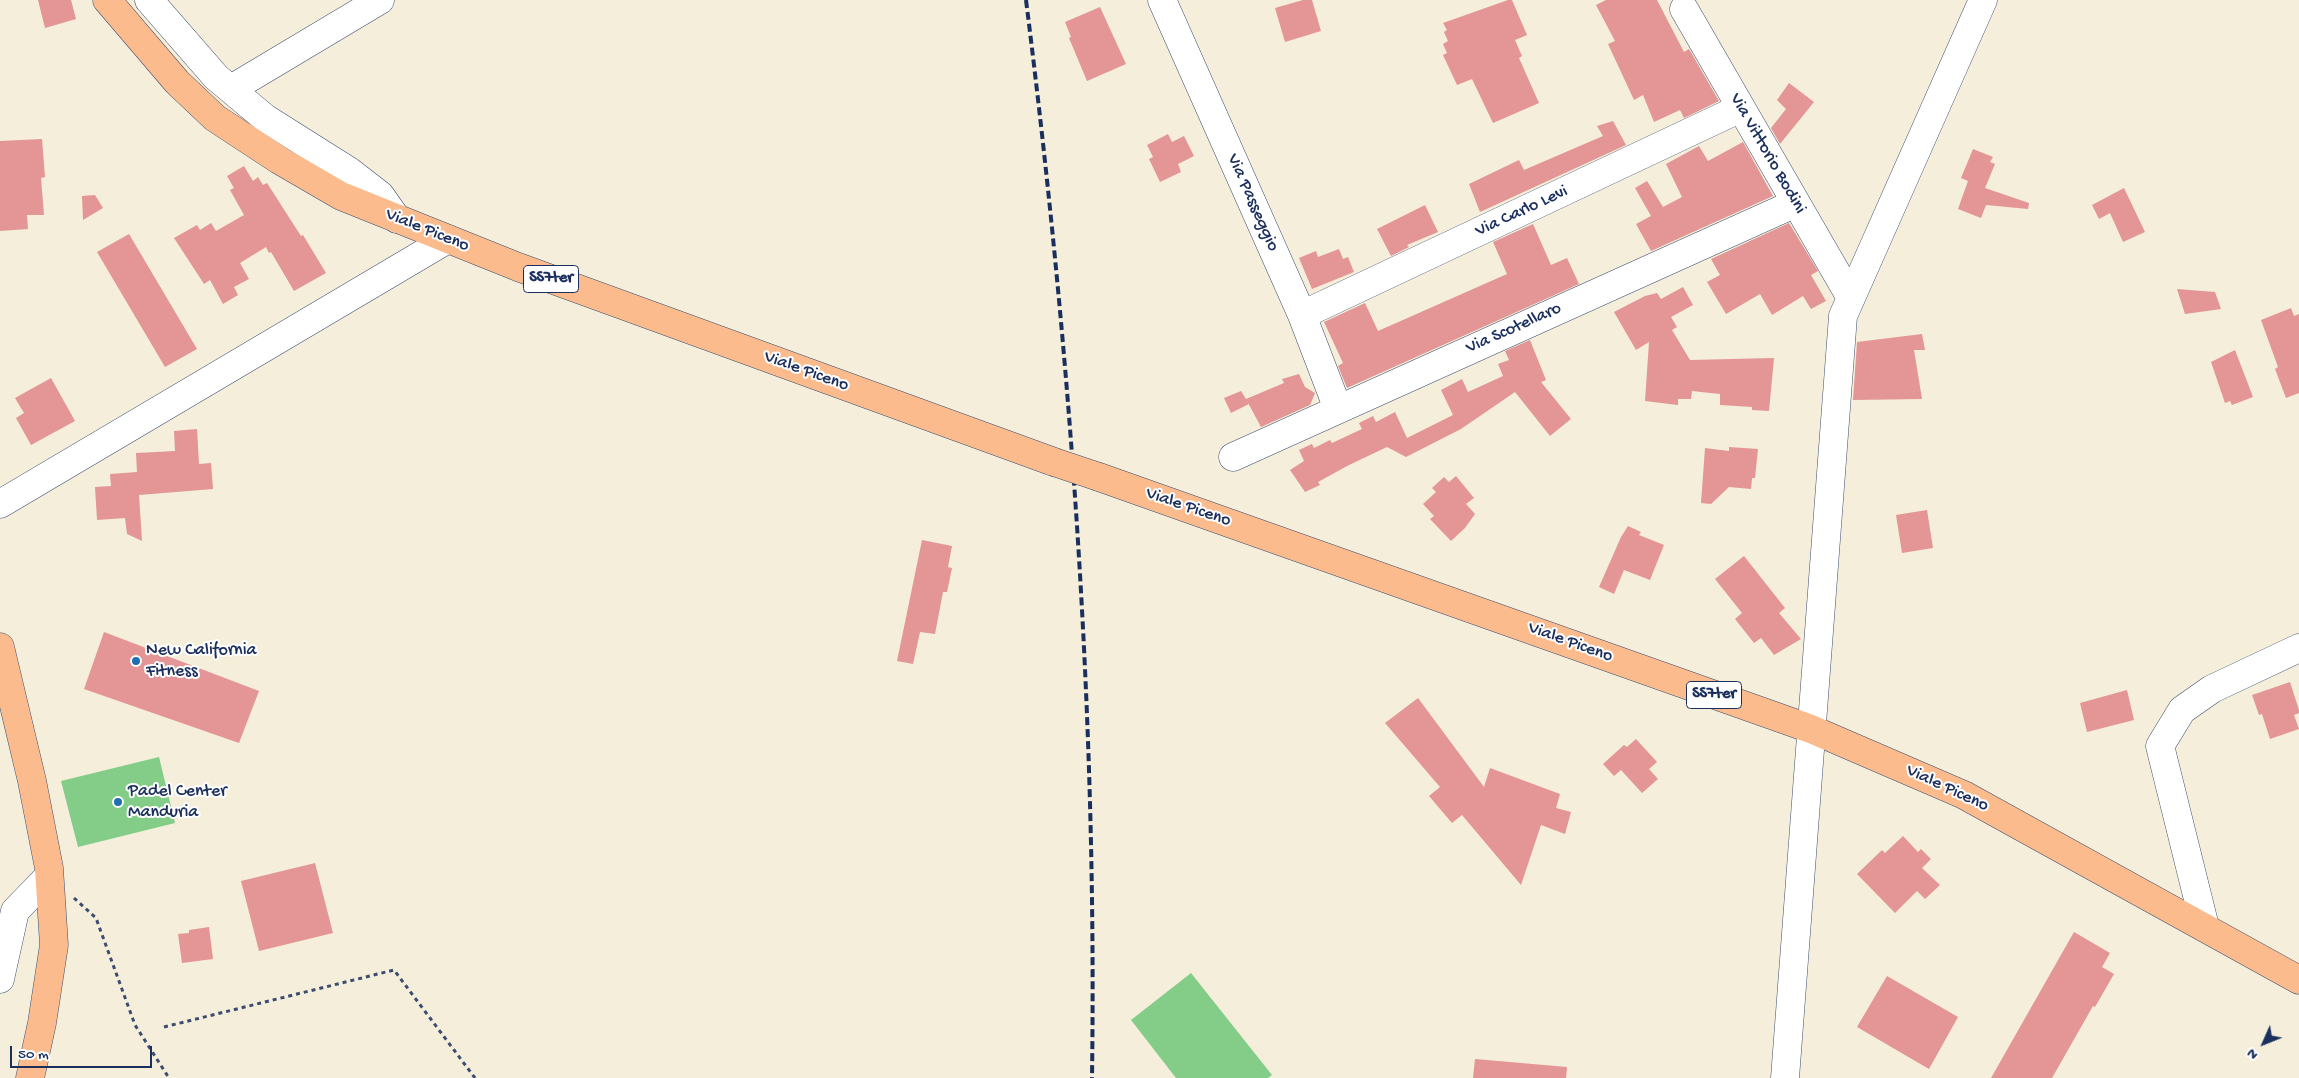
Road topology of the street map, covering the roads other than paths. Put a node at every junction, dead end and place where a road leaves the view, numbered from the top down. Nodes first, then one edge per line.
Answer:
1 (107, 0) edge
2 (149, 0) edge
3 (380, 0) edge
4 (1162, 0) edge
5 (1982, 0) edge
6 (1684, 9) dead end
7 (231, 89) junction
8 (1741, 108) junction
9 (1796, 203) junction
10 (397, 219) junction
11 (448, 240) junction
12 (1851, 298) junction
13 (1302, 315) junction
14 (1338, 409) junction
15 (1233, 457) dead end
16 (0, 504) edge
17 (0, 647) edge
18 (2299, 648) edge
19 (1812, 729) junction
20 (49, 876) junction
21 (2205, 927) junction
22 (0, 979) edge
23 (2299, 980) edge
24 (30, 1078) edge
25 (1785, 1078) edge

1 - 10 main road, Viale Piceno / SS7ter
2 - 7 street
3 - 7 street
4 - 13 street, Via Passeggio
5 - 12 street
6 - 8 street, Via Vittorio Bodini
7 - 10 street
8 - 9 street, Via Vittorio Bodini
8 - 13 street, Via Carlo Levi
9 - 12 street, Via Vittorio Bodini
9 - 14 street, Via Scotellaro
10 - 11 main road, Viale Piceno / SS7ter
11 - 16 street
11 - 19 main road, Viale Piceno / SS7ter, bridge
12 - 19 street
13 - 14 street, Via Passeggio
14 - 15 street, Via Scotellaro
17 - 20 main road
18 - 21 street
19 - 21 main road, Viale Piceno / SS7ter
19 - 25 street
20 - 22 street
20 - 24 main road
21 - 23 main road, Viale Piceno / SS7ter

